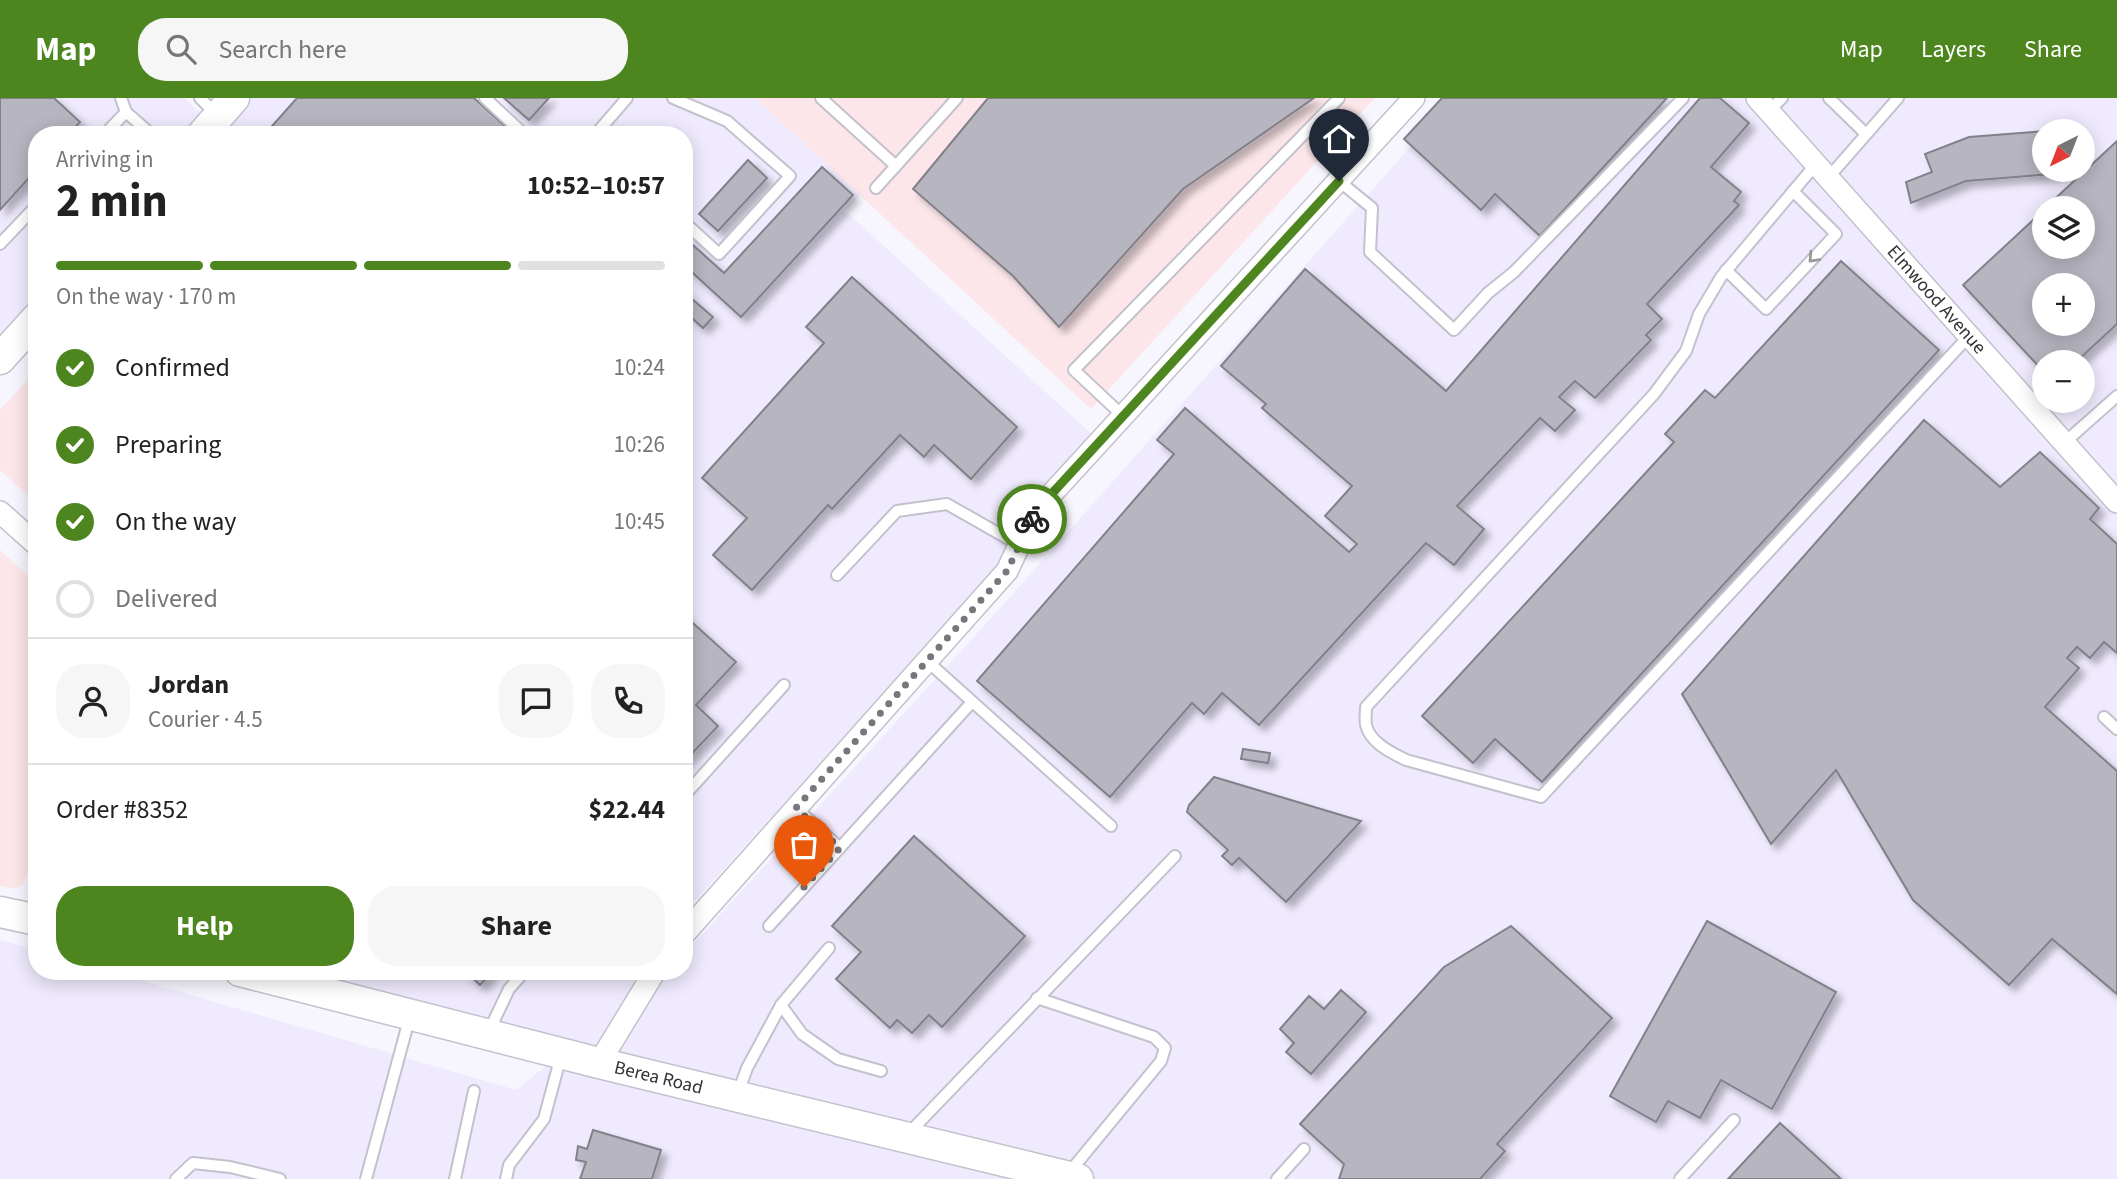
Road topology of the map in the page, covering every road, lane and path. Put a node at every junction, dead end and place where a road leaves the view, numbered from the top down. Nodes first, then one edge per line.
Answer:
1 (121, 98) edge
2 (485, 98) edge
3 (627, 98) edge
4 (673, 98) edge
5 (821, 98) edge
6 (957, 98) edge
7 (1339, 98) edge
8 (1414, 98) edge
9 (1683, 98) edge
10 (1829, 98) edge
11 (1898, 98) edge
12 (1769, 102) edge
13 (126, 112) junction
14 (113, 126) edge
15 (142, 126) edge
16 (515, 126) edge
17 (603, 126) edge
18 (1866, 134) junction
19 (896, 166) junction
20 (1822, 171) junction
21 (1339, 181) junction
22 (876, 188) dead end
23 (1793, 191) junction
24 (28, 214) edge
25 (693, 230) edge
26 (0, 244) edge
27 (1726, 270) junction
28 (28, 328) edge
29 (1969, 336) junction
30 (0, 359) edge
31 (2117, 396) edge
32 (1123, 416) junction
33 (2064, 443) junction
34 (2117, 502) edge
35 (0, 512) edge
36 (28, 537) edge
37 (1019, 545) junction
38 (837, 575) dead end
39 (927, 661) junction
40 (784, 685) dead end
41 (972, 702) junction
42 (2104, 717) dead end
43 (2117, 729) edge
44 (693, 786) edge
45 (796, 808) junction
46 (1111, 826) dead end
47 (840, 848) junction
48 (1175, 856) dead end
49 (0, 912) edge
50 (28, 918) edge
51 (693, 924) edge
52 (769, 926) dead end
53 (828, 948) dead end
54 (287, 980) edge
55 (517, 980) edge
56 (649, 980) edge
57 (1037, 999) junction
58 (781, 1005) junction
59 (410, 1015) junction
60 (488, 1034) junction
61 (562, 1053) junction
62 (599, 1063) junction
63 (881, 1071) dead end
64 (474, 1091) dead end
65 (737, 1096) junction
66 (1734, 1120) dead end
67 (905, 1137) junction
68 (1304, 1149) dead end
69 (1072, 1177) edge
70 (176, 1179) edge
71 (280, 1179) edge
72 (366, 1179) edge
73 (454, 1179) edge
74 (506, 1179) edge
75 (1277, 1179) edge
76 (1680, 1179) edge

1 - 13 lane
2 - 16 lane
3 - 17 lane
4 - 25 lane
5 - 19 lane
6 - 19 lane
7 - 32 lane
8 - 21 street
9 - 21 lane
10 - 18 lane
11 - 18 lane
12 - 20 street, Elmwood Avenue
13 - 14 lane
13 - 15 lane
18 - 20 lane
19 - 22 lane
20 - 23 lane
20 - 29 street, Elmwood Avenue
21 - 32 street
23 - 27 lane
23 -> 27 lane
24 - 26 lane
27 - 29 lane
28 - 30 main road
29 - 33 street, Elmwood Avenue
31 - 33 lane
32 - 37 street
33 - 34 street, Elmwood Avenue
35 - 36 street
37 - 38 lane
37 - 39 street
39 - 41 lane
39 - 45 street
40 - 44 lane
41 - 46 lane
41 - 47 lane
42 - 43 lane
45 - 47 lane
45 - 51 street
47 - 52 lane
48 - 57 lane
49 - 50 main road
53 - 58 lane
54 - 59 main road, Berea Road
55 - 60 lane
56 - 62 street
57 - 67 lane
57 - 69 lane
58 - 63 lane
58 - 65 lane
59 - 60 main road, Berea Road
59 - 72 lane
60 - 61 main road, Berea Road
61 - 62 main road, Berea Road
61 - 74 lane
62 - 65 main road, Berea Road
64 - 73 lane
65 - 67 main road, Berea Road
66 - 76 lane
67 - 69 main road, Berea Road
68 - 75 lane
70 - 71 lane

